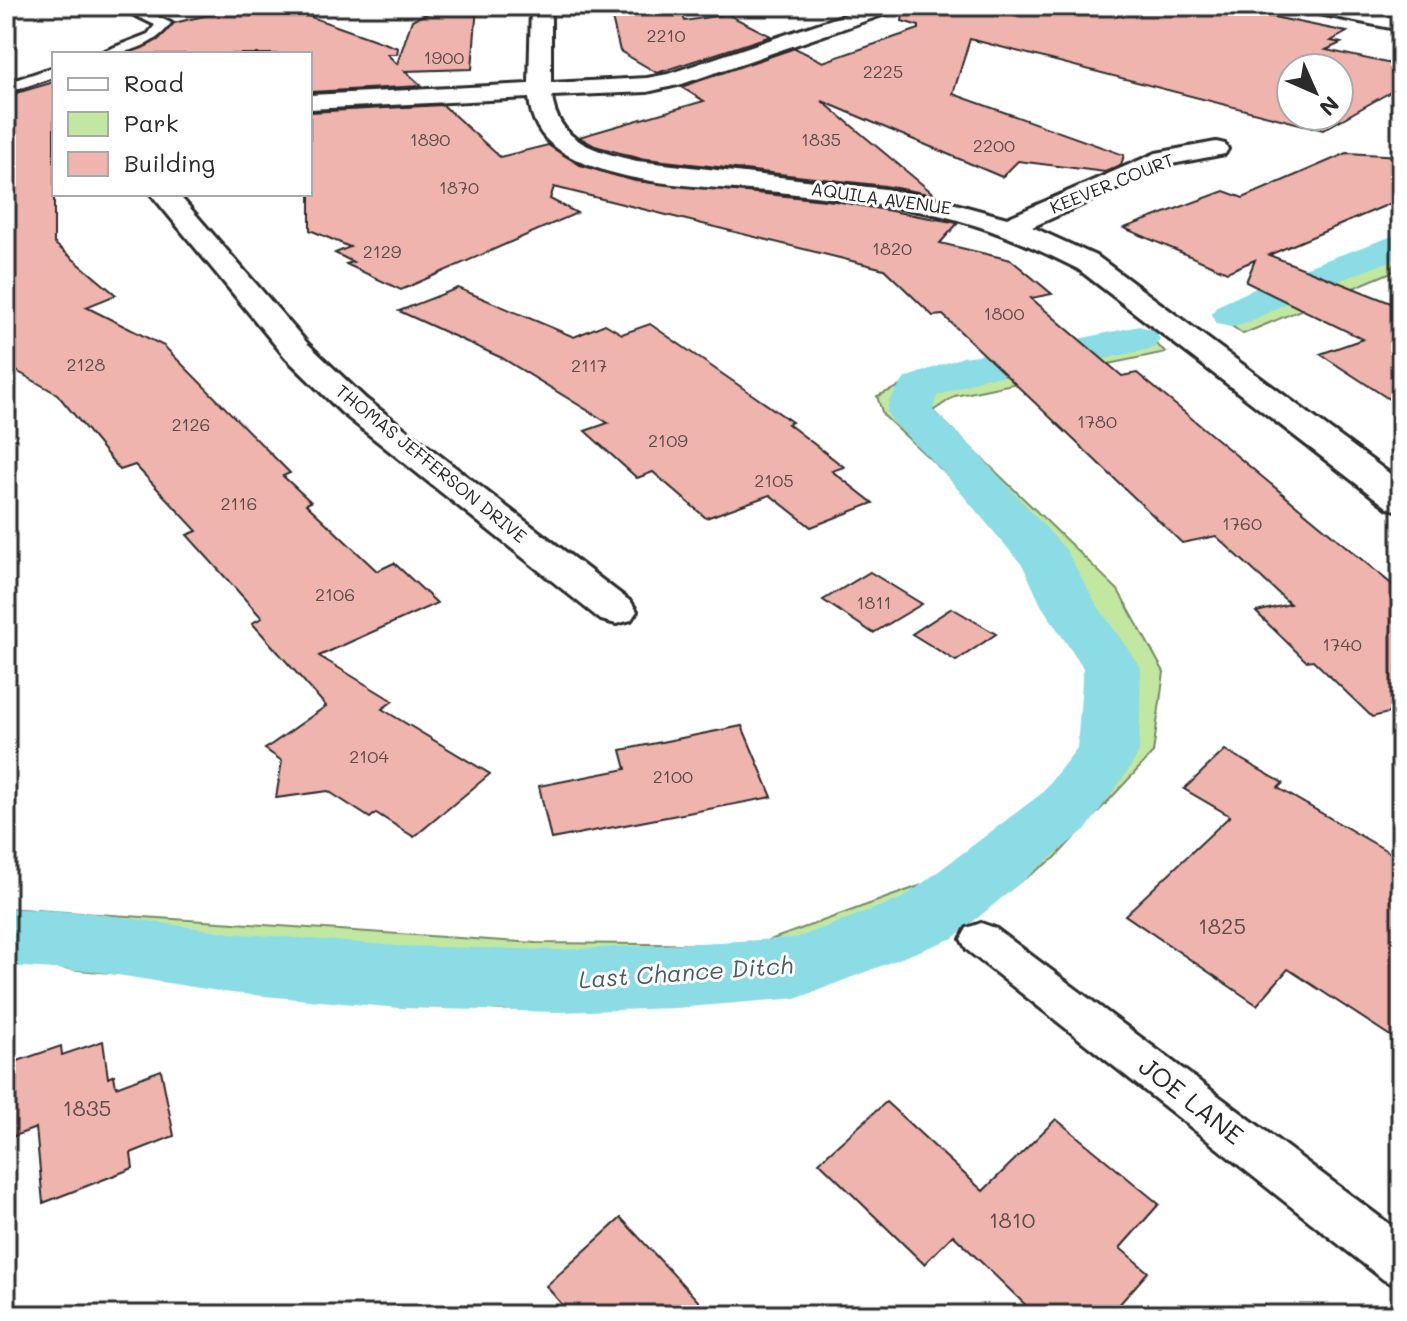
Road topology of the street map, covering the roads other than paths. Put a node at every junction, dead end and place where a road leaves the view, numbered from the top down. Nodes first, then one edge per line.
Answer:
1 (123, 6) edge
2 (541, 6) edge
3 (890, 6) edge
4 (1309, 6) edge
5 (1401, 24) edge
6 (111, 52) edge
7 (52, 73) edge
8 (6, 88) edge
9 (542, 91) junction
10 (312, 102) edge
11 (1216, 149) dead end
12 (166, 196) edge
13 (1011, 226) junction
14 (1401, 500) edge
15 (616, 611) dead end
16 (981, 939) dead end
17 (1401, 1263) edge

1 - 6 lane
2 - 9 street, AQUILA AVENUE
3 - 9 street
4 - 5 street
7 - 8 lane
9 - 10 street
9 - 13 street, AQUILA AVENUE
11 - 13 street, KEEVER COURT
12 - 15 street, THOMAS JEFFERSON DRIVE
13 - 14 street, AQUILA AVENUE
16 - 17 lane, JOE LANE

